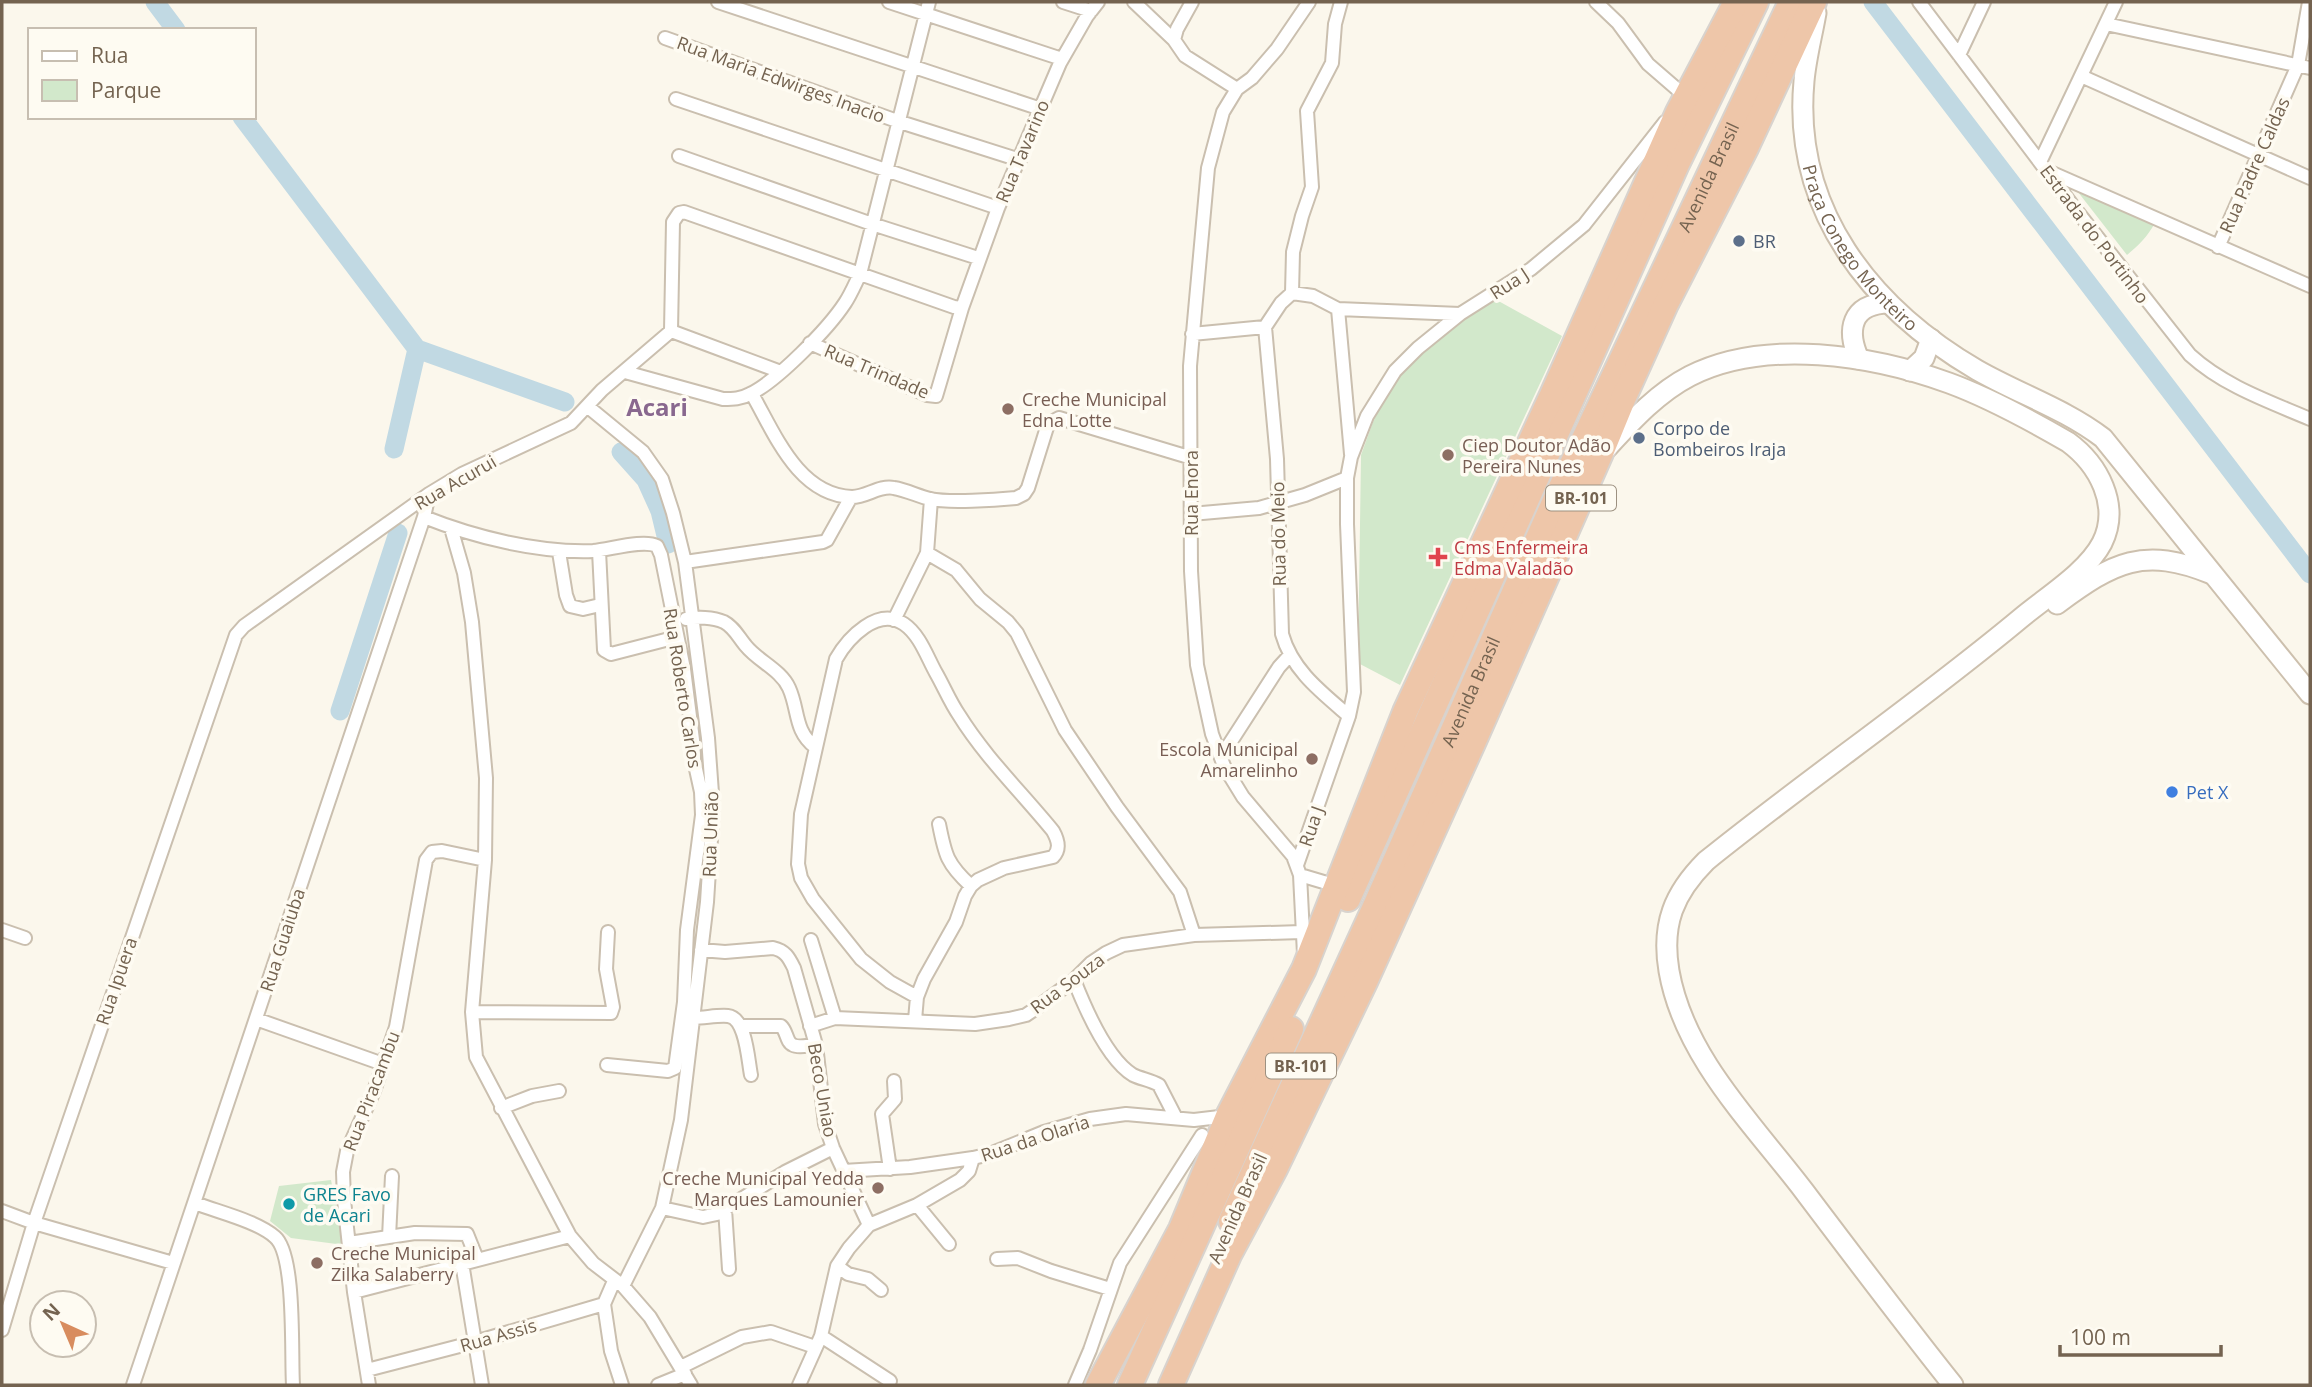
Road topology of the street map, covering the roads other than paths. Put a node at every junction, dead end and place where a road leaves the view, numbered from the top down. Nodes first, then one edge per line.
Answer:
1 (718, 2) edge
2 (889, 2) edge
3 (1063, 2) edge
4 (1134, 2) edge
5 (1192, 2) edge
6 (1308, 2) edge
7 (1341, 2) edge
8 (1596, 2) edge
9 (1736, 2) edge
10 (1756, 2) edge
11 (1791, 2) edge
12 (1816, 2) edge
13 (1919, 2) edge
14 (1984, 2) edge
15 (2116, 2) edge
16 (2309, 2) edge
17 (1094, 6) edge
18 (927, 8) edge
19 (2106, 24) junction
20 (665, 38) dead end
21 (1174, 40) junction
22 (1959, 55) junction
23 (1062, 60) junction
24 (911, 66) junction
25 (2304, 66) edge
26 (2081, 76) junction
27 (1237, 89) junction
28 (676, 99) dead end
29 (1682, 104) junction
30 (1041, 109) junction
31 (897, 121) junction
32 (2258, 155) junction
33 (679, 156) dead end
34 (1020, 160) junction
35 (2043, 167) junction
36 (886, 169) junction
37 (2310, 178) edge
38 (2092, 191) junction
39 (2073, 206) junction
40 (998, 208) junction
41 (872, 224) junction
42 (2218, 247) junction
43 (978, 258) junction
44 (860, 274) junction
45 (2310, 286) edge
46 (1292, 293) junction
47 (1888, 303) junction
48 (962, 308) junction
49 (1338, 309) junction
50 (1460, 314) junction
51 (1265, 327) junction
52 (671, 331) junction
53 (1192, 334) junction
54 (1931, 339) junction
55 (810, 343) junction
56 (1859, 359) junction
57 (1910, 371) junction
58 (625, 372) junction
59 (781, 372) junction
60 (752, 394) junction
61 (1602, 401) junction
62 (587, 406) junction
63 (2310, 419) edge
64 (1601, 453) junction
65 (1351, 457) junction
66 (1192, 458) junction
67 (1347, 478) junction
68 (429, 494) junction
69 (851, 497) junction
70 (931, 499) junction
71 (1278, 504) junction
72 (1191, 514) junction
73 (424, 517) junction
74 (451, 528) junction
75 (598, 551) junction
76 (559, 552) junction
77 (927, 553) junction
78 (685, 562) junction
79 (2213, 574) junction
80 (600, 606) junction
81 (692, 618) junction
82 (894, 620) junction
83 (674, 621) junction
84 (236, 635) joint
85 (677, 636) junction
86 (1985, 648) junction
87 (1290, 655) junction
88 (1500, 681) junction
89 (2310, 694) edge
90 (1349, 716) junction
91 (815, 747) junction
92 (1221, 757) junction
93 (939, 824) dead end
94 (485, 860) junction
95 (695, 870) junction
96 (1298, 870) junction
97 (709, 871) junction
98 (1337, 886) junction
99 (971, 887) junction
100 (691, 900) junction
101 (707, 902) junction
102 (2, 930) edge
103 (608, 932) dead end
104 (1302, 932) junction
105 (1195, 935) junction
106 (25, 939) dead end
107 (811, 940) dead end
108 (701, 950) junction
109 (1304, 969) junction
110 (1074, 980) junction
111 (917, 997) junction
112 (689, 1003) junction
113 (472, 1012) junction
114 (694, 1018) junction
115 (835, 1018) junction
116 (256, 1019) junction
117 (915, 1020) junction
118 (1345, 1023) junction
119 (741, 1026) junction
120 (810, 1026) junction
121 (816, 1045) junction
122 (383, 1065) junction
123 (607, 1065) dead end
124 (751, 1076) dead end
125 (894, 1081) dead end
126 (559, 1091) dead end
127 (1312, 1091) junction
128 (501, 1108) junction
129 (1228, 1116) junction
130 (1176, 1118) junction
131 (1194, 1120) junction
132 (1208, 1143) junction
133 (833, 1148) junction
134 (973, 1158) junction
135 (890, 1169) junction
136 (843, 1171) junction
137 (392, 1176) dead end
138 (195, 1203) junction
139 (917, 1205) junction
140 (662, 1208) junction
141 (725, 1209) junction
142 (2, 1211) edge
143 (1230, 1222) junction
144 (34, 1223) junction
145 (869, 1225) junction
146 (1181, 1229) junction
147 (570, 1236) junction
148 (389, 1237) junction
149 (349, 1242) junction
150 (949, 1244) dead end
151 (477, 1259) junction
152 (997, 1259) dead end
153 (173, 1263) junction
154 (462, 1263) junction
155 (837, 1266) junction
156 (729, 1269) dead end
157 (618, 1283) junction
158 (1110, 1289) junction
159 (881, 1290) dead end
160 (354, 1292) junction
161 (604, 1304) junction
162 (2, 1330) edge
163 (818, 1341) junction
164 (475, 1342) junction
165 (367, 1370) junction
166 (1100, 1371) edge
167 (686, 1376) edge
168 (890, 1381) dead end
169 (133, 1385) edge
170 (293, 1385) edge
171 (369, 1385) edge
172 (482, 1385) edge
173 (622, 1385) edge
174 (658, 1385) edge
175 (799, 1385) edge
176 (1075, 1385) edge
177 (1127, 1385) edge
178 (1160, 1385) edge
179 (1171, 1385) edge
180 (1189, 1385) edge
181 (1952, 1385) edge

1 - 24 street
2 - 18 street
3 - 17 street
4 - 21 street
5 - 21 street
6 - 27 street, Rua Enora
7 - 46 street
8 - 29 street
9 - 29 highway, BR-101
10 - 177 highway, Avenida Brasil / BR-101
11 - 61 highway, Avenida Brasil / BR-101
12 - 47 street, Praça Conego Monteiro
12 - 64 highway, Avenida Brasil / BR-101
13 - 22 street, Estrada do Portinho
14 - 22 street
15 - 19 street
16 - 25 street, Rua Padre Caldas
17 - 23 street, Rua Tavarino
18 - 23 street
18 - 24 street
19 - 25 street
19 - 26 street
20 - 31 street, Rua Maria Edwirges Inacio
21 - 27 street
22 - 35 street, Estrada do Portinho
23 - 30 street, Rua Tavarino
24 - 30 street
24 - 31 street
25 - 32 street, Rua Padre Caldas
26 - 32 street
26 - 35 street
27 - 53 street, Rua Enora
28 - 36 street
29 - 50 street, Rua J
29 - 98 highway, BR-101
30 - 34 street, Rua Tavarino
31 - 34 street, Rua Maria Edwirges Inacio
31 - 36 street
32 - 37 street
32 - 42 street, Rua Padre Caldas
33 - 41 street
34 - 40 street, Rua Tavarino
35 - 38 street
35 - 39 street, Estrada do Portinho
36 - 40 street
36 - 41 street
38 - 39 street
38 - 42 street
39 - 63 street, Estrada do Portinho
40 - 43 street, Rua Tavarino
41 - 43 street
41 - 44 street
42 - 45 street
43 - 48 street, Rua Tavarino
44 - 48 street
44 - 52 street
44 - 55 street
46 - 49 street
46 - 51 street
47 - 54 street, Praça Conego Monteiro
47 - 56 street
48 - 55 street, Rua Trindade
49 - 50 street
49 - 65 street, Rua J
50 - 65 street, Rua J
51 - 53 street
51 - 71 street, Rua do Meio
52 - 58 street, Rua Acurui
52 - 59 street
53 - 66 street, Rua Enora
54 - 57 street
54 - 79 street, Praça Conego Monteiro
55 - 59 street
56 - 57 street
56 - 64 street
57 - 86 street
58 - 60 street
58 - 62 street, Rua Acurui
59 - 60 street
60 - 69 street
61 - 88 highway
61 - 143 highway, Avenida Brasil / BR-101
62 - 68 street, Rua Acurui
62 - 78 street, Rua União
64 - 88 highway, Avenida Brasil / BR-101
65 - 67 street, Rua J
66 - 70 street
66 - 72 street, Rua Enora
67 - 71 street
67 - 90 street, Rua J
68 - 73 street, Rua Guaiuba
68 - 84 street, Rua Acurui
69 - 70 street
69 - 78 street
70 - 77 street
71 - 72 street
71 - 87 street, Rua do Meio
72 - 92 street, Rua Enora
73 - 74 street, Rua Roberto Carlos
73 - 116 street, Rua Guaiuba
74 - 76 street, Rua Roberto Carlos
74 - 94 street
75 - 76 street, Rua Roberto Carlos
75 - 80 street
75 - 83 street, Rua Roberto Carlos
76 - 80 street
77 - 82 street
77 - 105 street
78 - 81 street, Rua União
79 - 86 street
79 - 89 street, Praça Conego Monteiro
80 - 85 street
81 - 83 street
81 - 91 street
81 - 97 street, Rua União
82 - 91 street
82 - 99 street
83 - 85 street, Rua Roberto Carlos
84 - 144 street, Rua Ipuera
85 - 95 street, Rua Roberto Carlos
86 - 181 street
87 - 90 street, Rua do Meio
87 - 92 street
88 - 118 highway, Avenida Brasil / BR-101
90 - 96 street, Rua J
91 - 111 street
92 - 96 street, Rua Enora
93 - 99 street
94 - 113 street
94 - 122 street, Rua Piracambu
95 - 97 street
95 - 100 street, Rua Roberto Carlos
96 - 98 street
96 - 104 street
97 - 101 street, Rua União
98 - 109 highway, BR-101
99 - 111 street
100 - 101 street
100 - 112 street, Rua Roberto Carlos
101 - 108 street, Rua União
102 - 106 street
103 - 113 street
104 - 105 street, Rua Souza
104 - 109 street
105 - 110 street, Rua Souza
107 - 115 street
108 - 112 street, Rua União
108 - 120 street, Beco Uniao
109 - 129 highway, BR-101
110 - 117 street, Rua Souza
110 - 130 street
111 - 117 street
112 - 114 street, Rua União
112 - 123 street, Rua Roberto Carlos
113 - 128 street
114 - 119 street
114 - 140 street, Rua União
115 - 117 street, Rua Souza
115 - 120 street, Rua Souza
116 - 122 street
116 - 138 street, Rua Guaiuba
118 - 127 highway, Avenida Brasil
118 - 143 highway
119 - 121 street
119 - 124 street
120 - 121 street, Beco Uniao
121 - 133 street, Beco Uniao
122 - 149 street, Rua Piracambu
125 - 135 street
126 - 128 street
127 - 179 highway, Avenida Brasil
127 - 180 highway, Avenida Brasil / BR-101
128 - 147 street
129 - 131 street, Rua da Olaria
129 - 132 highway, BR-101
130 - 131 street, Rua da Olaria
130 - 134 street, Rua da Olaria
131 - 132 street
132 - 146 highway, BR-101
132 - 158 street
133 - 136 street, Beco Uniao
133 - 141 street
134 - 135 street, Rua da Olaria
134 - 139 street
135 - 136 street, Rua da Olaria
136 - 145 street, Beco Uniao
137 - 148 street
138 - 153 street, Rua Guaiuba
138 - 170 street
139 - 145 street
139 - 150 street
140 - 141 street
140 - 157 street, Rua União
141 - 156 street
142 - 144 street
143 - 178 highway, Avenida Brasil / BR-101
144 - 153 street
144 - 162 street, Rua Ipuera
145 - 155 street
146 - 166 highway
146 - 177 highway
147 - 151 street
147 - 157 street
148 - 149 street
148 - 151 street
149 - 160 street, Rua Piracambu
151 - 154 street
152 - 158 street
153 - 169 street, Rua Guaiuba
154 - 160 street
154 - 164 street
155 - 159 street
155 - 163 street
157 - 161 street
157 - 167 street
158 - 166 street
160 - 165 street, Rua Piracambu
161 - 164 street, Rua Assis
161 - 173 street
163 - 167 street
163 - 168 street
163 - 175 street
164 - 165 street, Rua Assis
164 - 172 street
165 - 171 street, Rua Piracambu
166 - 176 street
167 - 174 street

